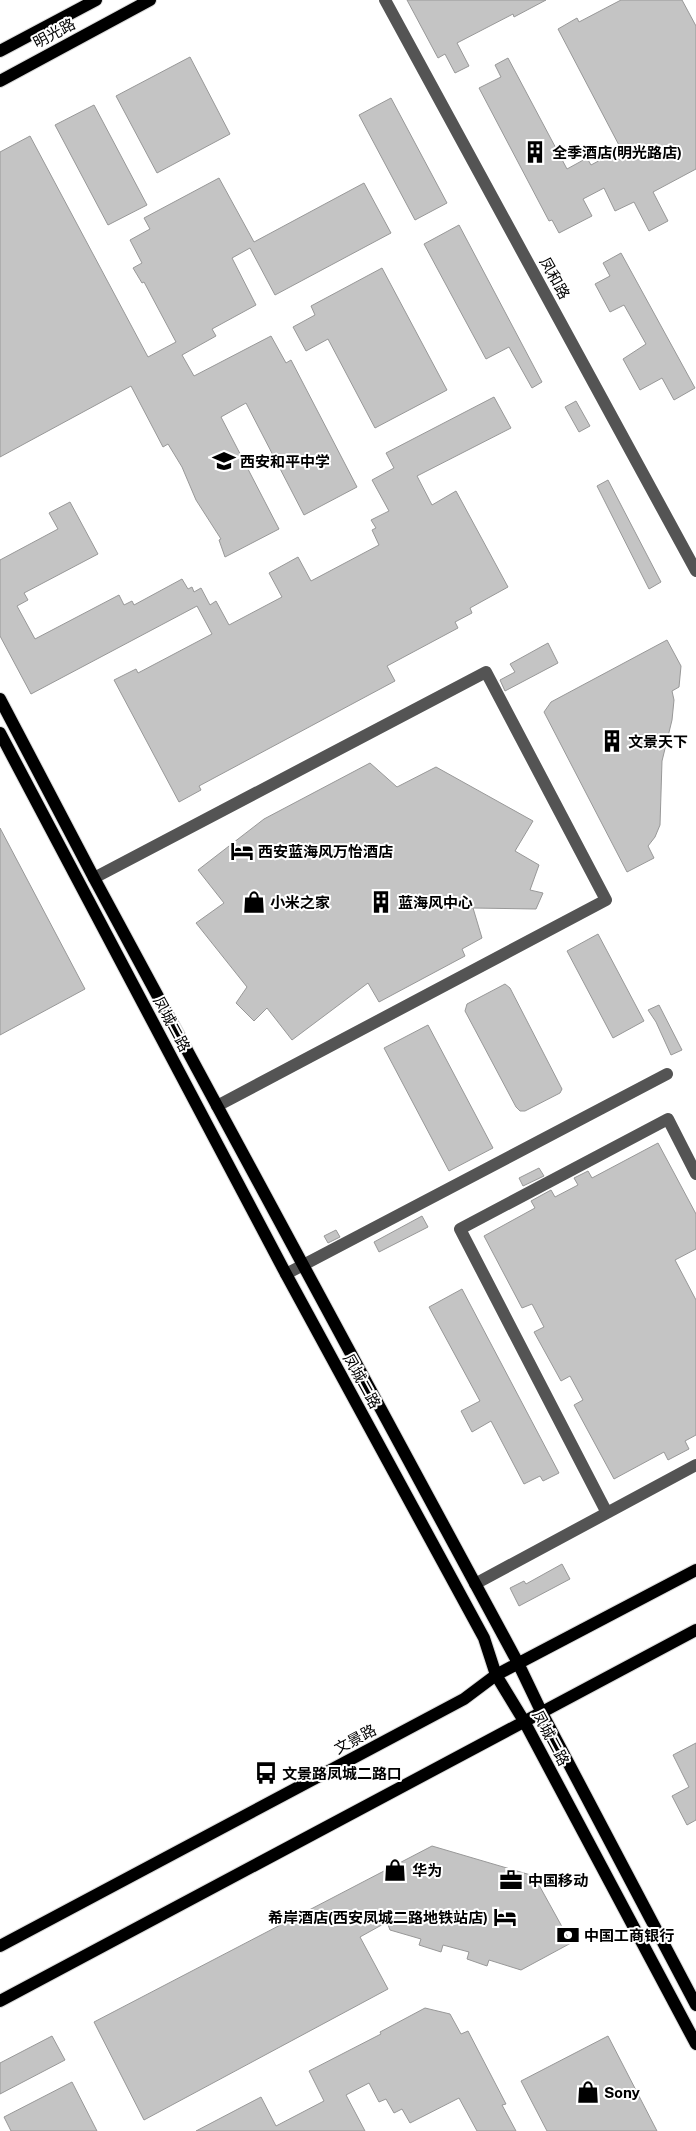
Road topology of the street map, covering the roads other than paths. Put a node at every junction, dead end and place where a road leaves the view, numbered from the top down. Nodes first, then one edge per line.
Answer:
1 (96, 0) edge
2 (150, 0) edge
3 (385, 0) edge
4 (0, 51) edge
5 (0, 81) edge
6 (696, 571) edge
7 (0, 699) edge
8 (0, 733) edge
9 (94, 878) junction
10 (667, 1074) dead end
11 (217, 1106) junction
12 (696, 1174) edge
13 (303, 1266) junction
14 (286, 1274) junction
15 (696, 1465) edge
16 (607, 1513) junction
17 (696, 1570) edge
18 (475, 1584) junction
19 (696, 1630) edge
20 (518, 1663) junction
21 (496, 1674) junction
22 (541, 1711) junction
23 (524, 1721) junction
24 (0, 1946) edge
25 (0, 2001) edge
26 (696, 2005) edge
27 (696, 2044) edge

1 - 4 main road, 明光路
2 - 5 main road, 明光路
3 - 6 street, 凤和路
7 - 9 main road, 凤城二路
8 - 14 main road, 凤城二路
9 - 11 main road, 凤城二路
9 - 11 street
10 - 13 street
11 - 13 main road, 凤城二路
12 - 16 street
13 - 14 street
13 - 18 main road, 凤城二路
14 - 21 main road, 凤城二路
15 - 16 street
16 - 18 street
17 - 20 main road, 文景路
18 - 20 main road, 凤城二路
19 - 22 main road
20 - 21 main road, 文景路
20 - 22 main road, 凤城二路
21 - 23 main road, 凤城二路
21 - 24 main road, 文景路
22 - 23 main road
22 - 26 main road, 凤城二路
23 - 25 main road
23 - 27 main road, 凤城二路

